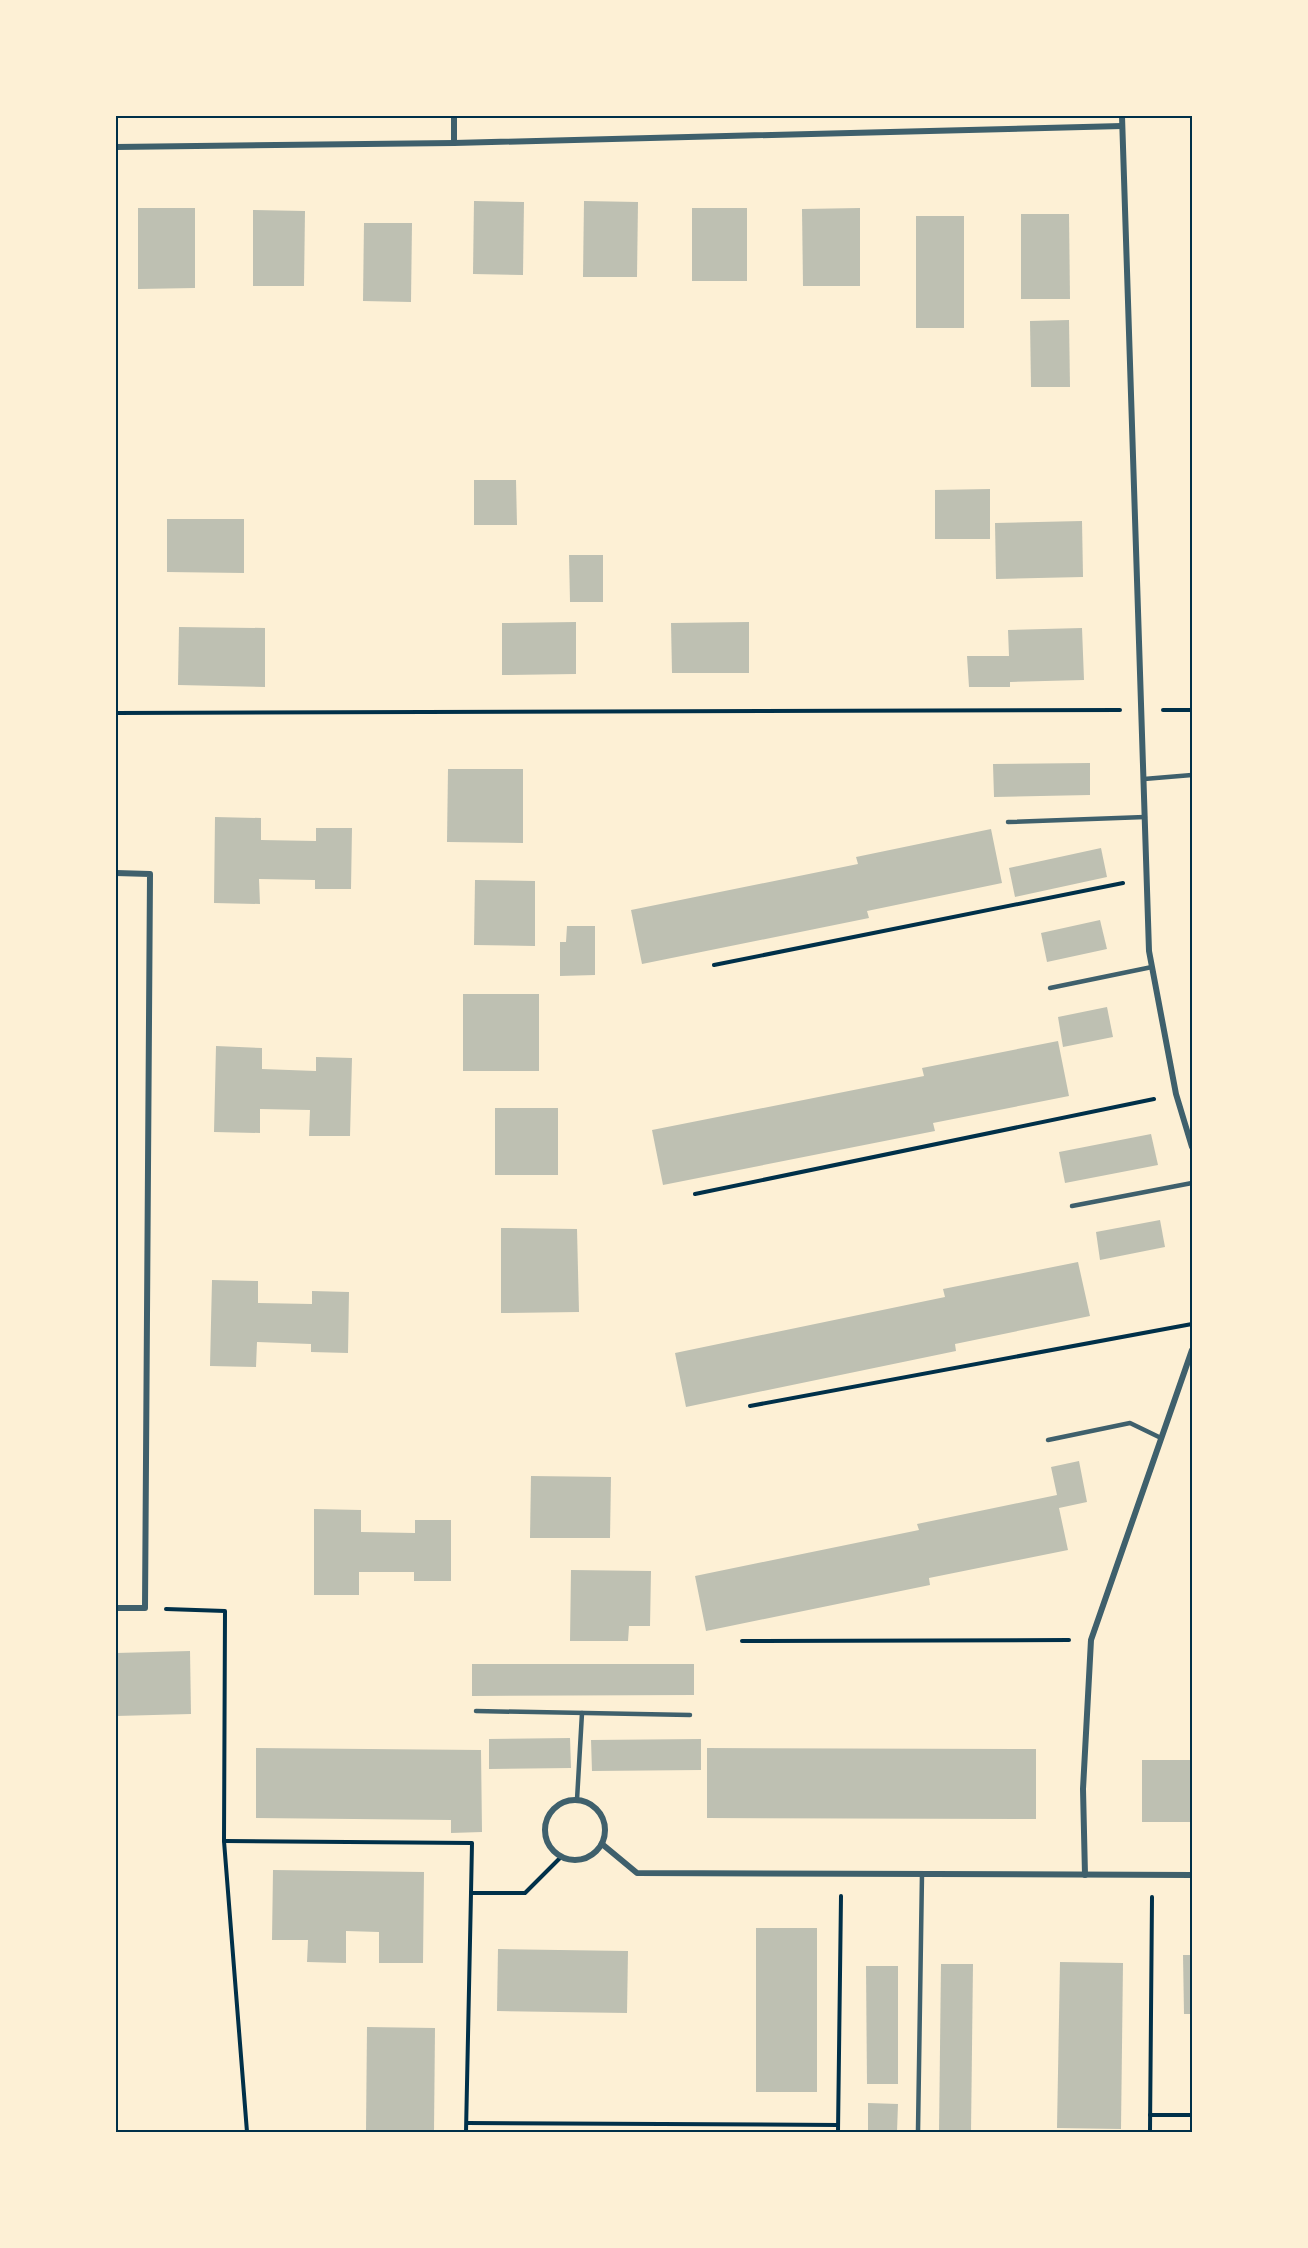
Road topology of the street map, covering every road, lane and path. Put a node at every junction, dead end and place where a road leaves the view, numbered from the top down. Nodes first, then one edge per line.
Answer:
1 (454, 116) edge
2 (1122, 116) edge
3 (1122, 126) junction
4 (454, 142) junction
5 (116, 147) edge
6 (1142, 710) junction
7 (116, 713) edge
8 (1192, 775) edge
9 (1144, 779) junction
10 (1145, 817) junction
11 (1008, 822) dead end
12 (116, 873) edge
13 (1147, 879) junction
14 (714, 964) dead end
15 (1152, 966) junction
16 (1050, 988) dead end
17 (1176, 1094) junction
18 (1192, 1147) edge
19 (1192, 1183) edge
20 (695, 1194) dead end
21 (1072, 1206) dead end
22 (1192, 1324) edge
23 (1192, 1350) edge
24 (750, 1406) dead end
25 (1161, 1438) junction
26 (1048, 1440) dead end
27 (116, 1608) edge
28 (145, 1608) junction
29 (1091, 1640) junction
30 (742, 1641) dead end
31 (476, 1711) dead end
32 (582, 1713) junction
33 (690, 1715) dead end
34 (577, 1800) junction
35 (224, 1841) junction
36 (602, 1844) junction
37 (561, 1857) junction
38 (841, 1874) junction
39 (922, 1874) junction
40 (1085, 1875) junction
41 (1152, 1875) junction
42 (1192, 1875) edge
43 (471, 1893) junction
44 (1150, 2115) junction
45 (1192, 2115) edge
46 (467, 2123) junction
47 (838, 2125) junction
48 (918, 2131) dead end
49 (248, 2133) edge
50 (466, 2133) edge
51 (837, 2133) edge
52 (1150, 2133) edge

1 - 4 street
2 - 3 street
3 - 4 street
3 - 6 street
4 - 5 street
6 - 7 path
6 - 9 street
8 - 9 lane
9 - 10 street
10 - 11 lane
10 - 13 street
12 - 28 street
13 - 14 path
13 - 15 street
15 - 16 lane
15 - 17 street
17 - 18 street
17 - 20 path
19 - 21 lane
22 - 24 path
23 - 25 street
25 - 26 lane
25 - 29 street
27 - 28 street
28 - 35 path
29 - 30 path
29 - 40 street
31 - 32 lane
32 - 33 lane
32 - 34 lane
34 - 36 street
34 - 37 street
35 - 43 path
35 - 49 path
36 - 37 street
36 - 38 street
37 - 43 path
38 - 39 street
38 - 47 path
39 - 40 street
39 - 48 lane
40 - 41 street
41 - 42 street
41 - 44 path
43 - 46 path
44 - 45 path
44 - 52 path
46 - 47 path
46 - 50 path
47 - 51 path

